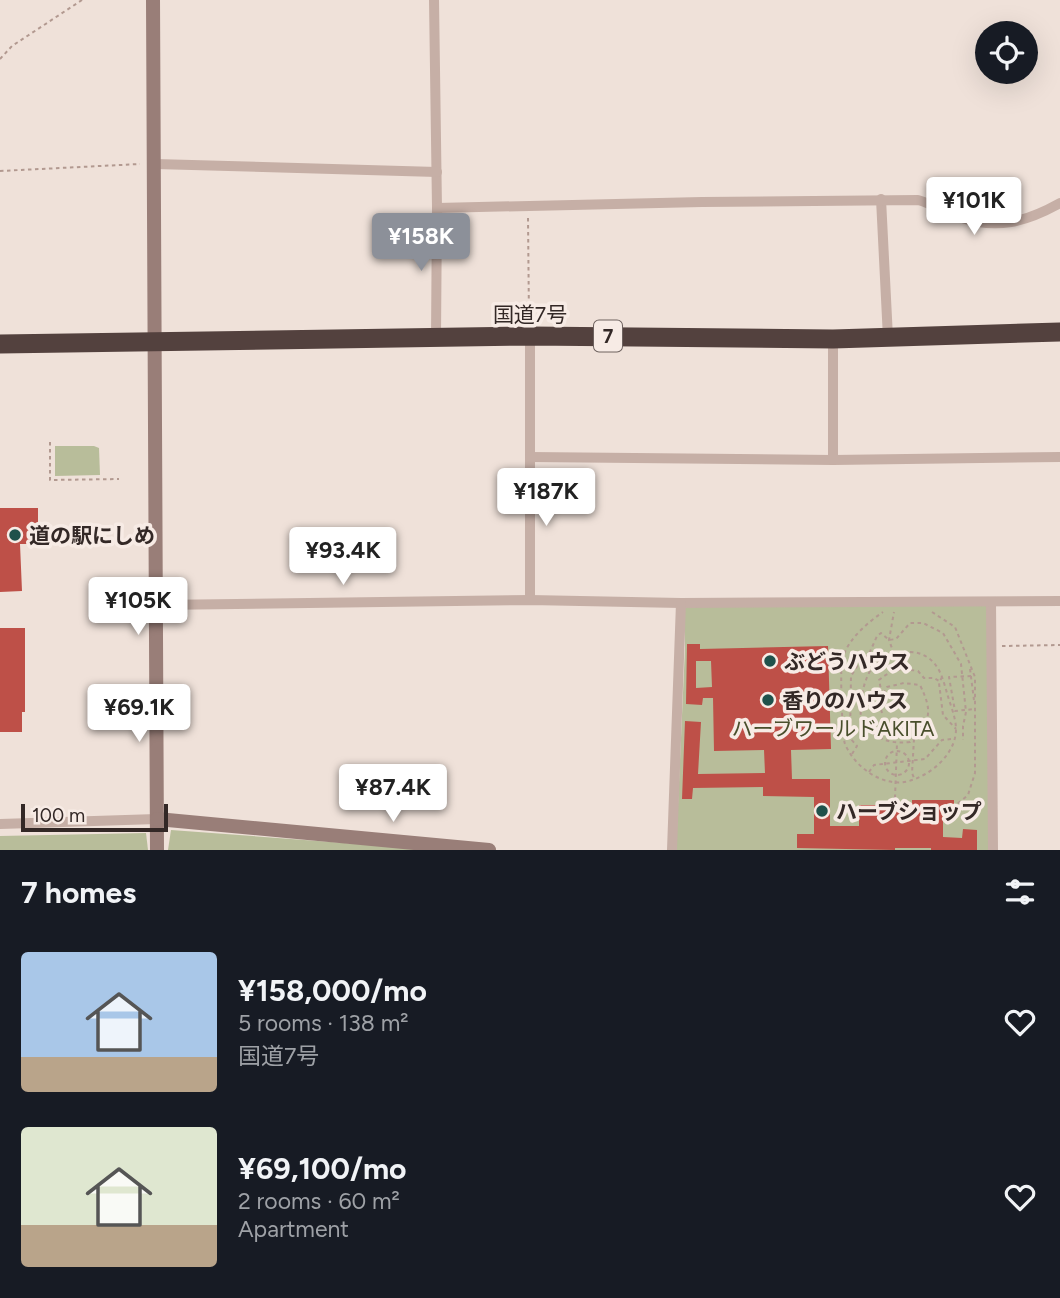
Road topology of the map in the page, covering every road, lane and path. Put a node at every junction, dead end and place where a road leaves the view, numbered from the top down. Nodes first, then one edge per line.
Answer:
1 (82, 0) edge
2 (153, 0) edge
3 (434, 0) edge
4 (0, 59) edge
5 (155, 163) junction
6 (0, 171) edge
7 (437, 173) junction
8 (881, 200) junction
9 (1060, 203) edge
10 (528, 206) junction
11 (437, 208) junction
12 (1060, 332) edge
13 (530, 336) junction
14 (436, 337) junction
15 (887, 338) junction
16 (833, 339) junction
17 (155, 342) junction
18 (0, 344) edge
19 (50, 442) dead end
20 (530, 457) junction
21 (1060, 457) edge
22 (833, 460) junction
23 (119, 479) dead end
24 (530, 600) junction
25 (1060, 601) edge
26 (991, 602) junction
27 (681, 603) junction
28 (156, 605) junction
29 (932, 612) dead end
30 (889, 640) junction
31 (1060, 645) edge
32 (991, 646) junction
33 (894, 654) junction
34 (970, 669) dead end
35 (961, 676) junction
36 (971, 676) junction
37 (942, 677) junction
38 (939, 681) junction
39 (883, 695) junction
40 (843, 704) junction
41 (851, 704) junction
42 (860, 706) junction
43 (975, 709) junction
44 (965, 710) junction
45 (882, 713) dead end
46 (956, 730) junction
47 (914, 738) junction
48 (953, 739) junction
49 (963, 740) dead end
50 (897, 743) junction
51 (851, 754) junction
52 (910, 761) junction
53 (896, 763) junction
54 (886, 764) junction
55 (869, 772) junction
56 (914, 779) junction
57 (896, 782) junction
58 (895, 798) dead end
59 (956, 805) dead end
60 (157, 820) junction
61 (0, 824) edge
62 (158, 850) edge
63 (489, 850) edge
64 (672, 850) edge
65 (993, 850) edge

1 - 4 path
2 - 5 street
3 - 7 street
5 - 6 path
5 - 7 street
5 - 17 street
7 - 11 street
8 - 9 street
8 - 10 street
8 - 15 street
10 - 11 street
10 - 13 path
11 - 14 street
12 - 15 highway, 国道7号 / 7
13 - 14 highway, 国道7号 / 7
13 - 16 highway, 国道7号 / 7
13 - 20 street
14 - 17 highway, 国道7号 / 7
15 - 16 highway, 国道7号 / 7
16 - 22 street
17 - 18 highway, 国道7号 / 7
17 - 28 street
19 - 23 path
20 - 22 street
20 - 24 street
21 - 22 street
24 - 27 street
24 - 28 street
25 - 26 street
26 - 27 street
26 - 32 street
27 - 64 street
28 - 60 street
29 - 43 path
30 - 33 path
30 - 35 path
30 - 40 path
30 - 41 path
31 - 32 path
32 - 65 street
33 - 37 path
33 - 42 path
34 - 36 path
35 - 36 path
35 - 44 path
35 - 44 path
36 - 43 path
37 - 38 path
37 - 46 path
38 - 39 path
38 - 46 path
39 - 45 path
39 - 47 path
40 - 41 path
40 - 51 path
41 - 42 path
41 - 51 path
42 - 50 path
43 - 44 path
43 - 59 path
44 - 49 path
46 - 48 path
47 - 50 path
47 - 52 path
48 - 52 path
48 - 56 path
50 - 53 path
51 - 55 path
52 - 53 path
52 - 54 path
52 - 54 path
52 - 56 path
53 - 54 path
53 - 57 path
54 - 55 path
55 - 57 path
56 - 57 path
57 - 58 path
60 - 61 street
60 - 62 street
60 - 63 street

